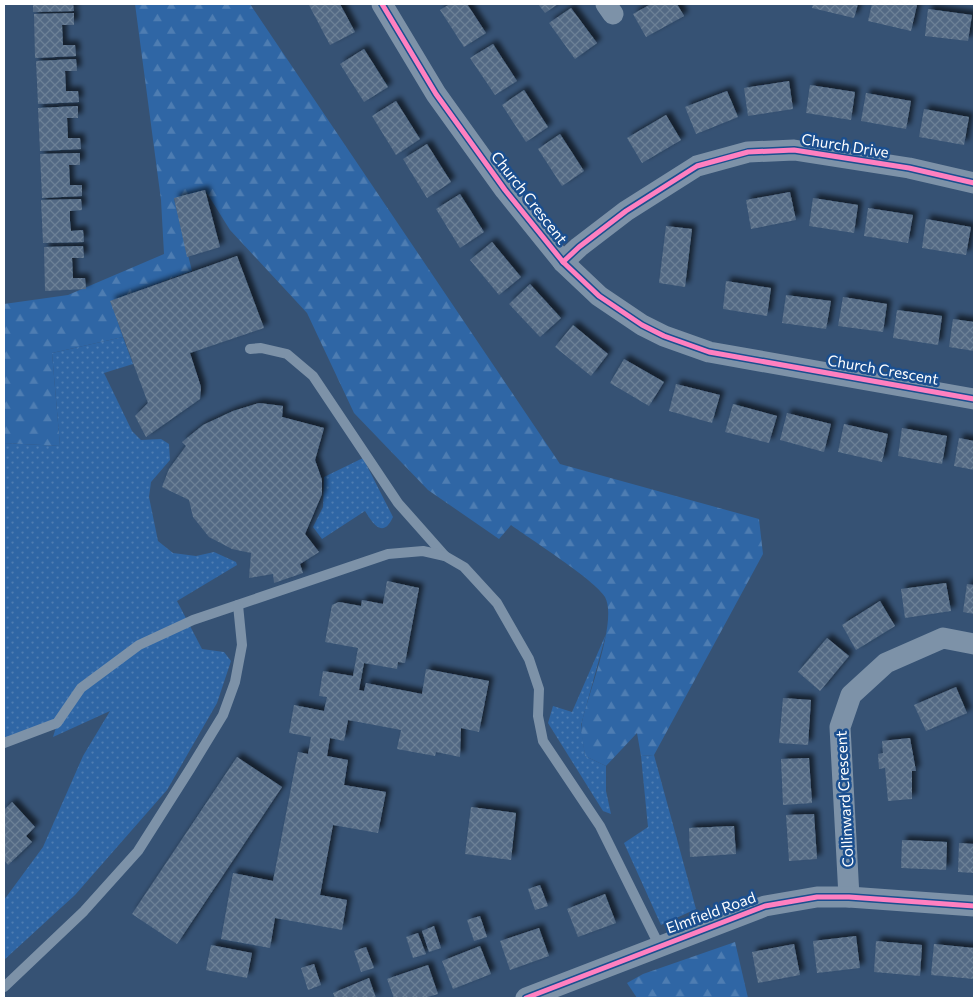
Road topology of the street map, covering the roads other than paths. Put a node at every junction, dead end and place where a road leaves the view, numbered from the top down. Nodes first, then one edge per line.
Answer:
1 (382, 4) edge
2 (974, 183) edge
3 (563, 262) junction
4 (250, 349) dead end
5 (974, 399) edge
6 (446, 556) junction
7 (238, 605) junction
8 (974, 644) edge
9 (4, 743) edge
10 (850, 897) junction
11 (974, 906) edge
12 (659, 945) junction
13 (4, 987) edge
14 (526, 998) edge

1 - 3 street, Church Crescent
2 - 3 street, Church Drive
3 - 5 street, Church Crescent
4 - 6 lane
6 - 7 lane
6 - 12 lane
7 - 9 lane
7 - 13 lane
8 - 10 street, Collinward Crescent
10 - 11 street, Elmfield Road
10 - 12 street, Elmfield Road
12 - 14 street, Elmfield Road

